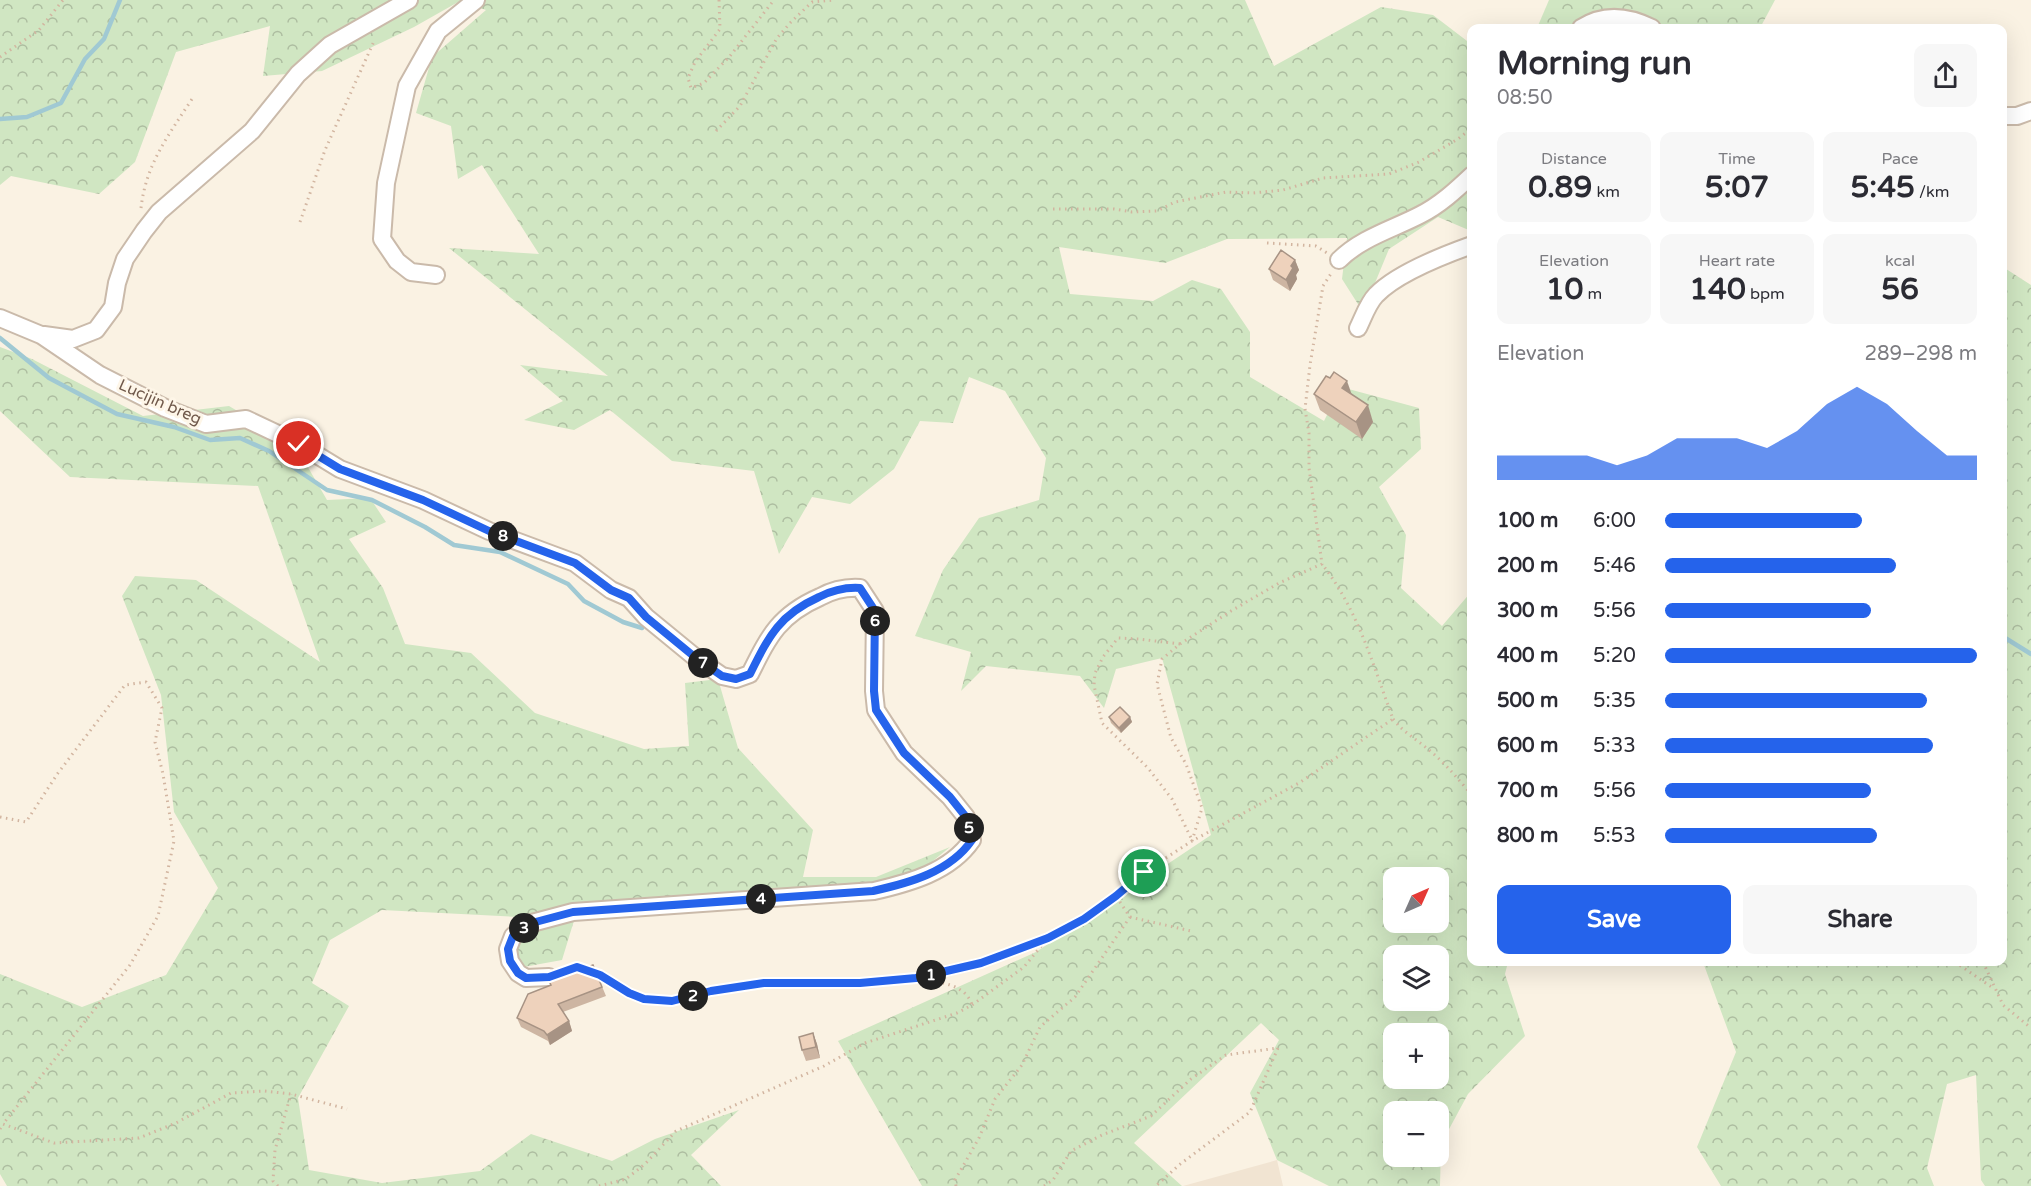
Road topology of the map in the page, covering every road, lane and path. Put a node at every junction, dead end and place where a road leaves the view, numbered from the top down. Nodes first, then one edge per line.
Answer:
1 (63, 0) edge
2 (409, 0) edge
3 (476, 0) edge
4 (719, 0) edge
5 (774, 0) edge
6 (834, 0) edge
7 (1592, 24) edge
8 (1644, 24) edge
9 (375, 38) dead end
10 (0, 57) edge
11 (192, 99) dead end
12 (2031, 111) edge
13 (2007, 116) edge
14 (716, 131) dead end
15 (1467, 132) edge
16 (1467, 180) edge
17 (1053, 209) dead end
18 (300, 222) dead end
19 (144, 231) junction
20 (1267, 243) dead end
21 (1467, 247) edge
22 (1339, 260) junction
23 (436, 275) dead end
24 (0, 318) edge
25 (1358, 328) dead end
26 (41, 335) junction
27 (1322, 564) junction
28 (1179, 644) junction
29 (1393, 719) junction
30 (1467, 789) edge
31 (0, 817) edge
32 (1192, 841) junction
33 (1116, 896) junction
34 (1130, 917) junction
35 (1191, 931) dead end
36 (1048, 938) junction
37 (1961, 966) edge
38 (1985, 966) edge
39 (549, 977) joint
40 (916, 978) junction
41 (1994, 989) junction
42 (972, 1005) junction
43 (2031, 1028) edge
44 (291, 1094) junction
45 (347, 1110) dead end
46 (3, 1124) junction
47 (0, 1130) edge
48 (278, 1186) edge
49 (599, 1186) edge
50 (956, 1186) edge
51 (1044, 1186) edge
52 (1156, 1186) edge

1 - 10 path
2 - 19 street, Lucijin breg
3 - 23 street
4 - 5 path
6 - 14 path
7 - 8 street
9 - 18 path
11 - 19 path
12 - 13 street
15 - 17 path
16 - 22 street
19 - 26 street, Lucijin breg
20 - 22 path
21 - 25 street
22 - 27 path
24 - 26 street, Lucijin breg
26 - 39 street, Lucijin breg
27 - 28 path
27 - 29 path
28 - 32 path
28 - 32 path
29 - 30 path
29 - 32 path
31 - 46 path
32 - 33 path
33 - 34 path
33 - 36 path
34 - 35 path
34 - 50 path
36 - 40 path
36 - 42 path
37 - 41 path
38 - 41 path
39 - 40 path
40 - 42 path
41 - 43 path
42 - 49 path
44 - 45 path
44 - 46 path
44 - 48 path
46 - 47 path
51 - 52 path

